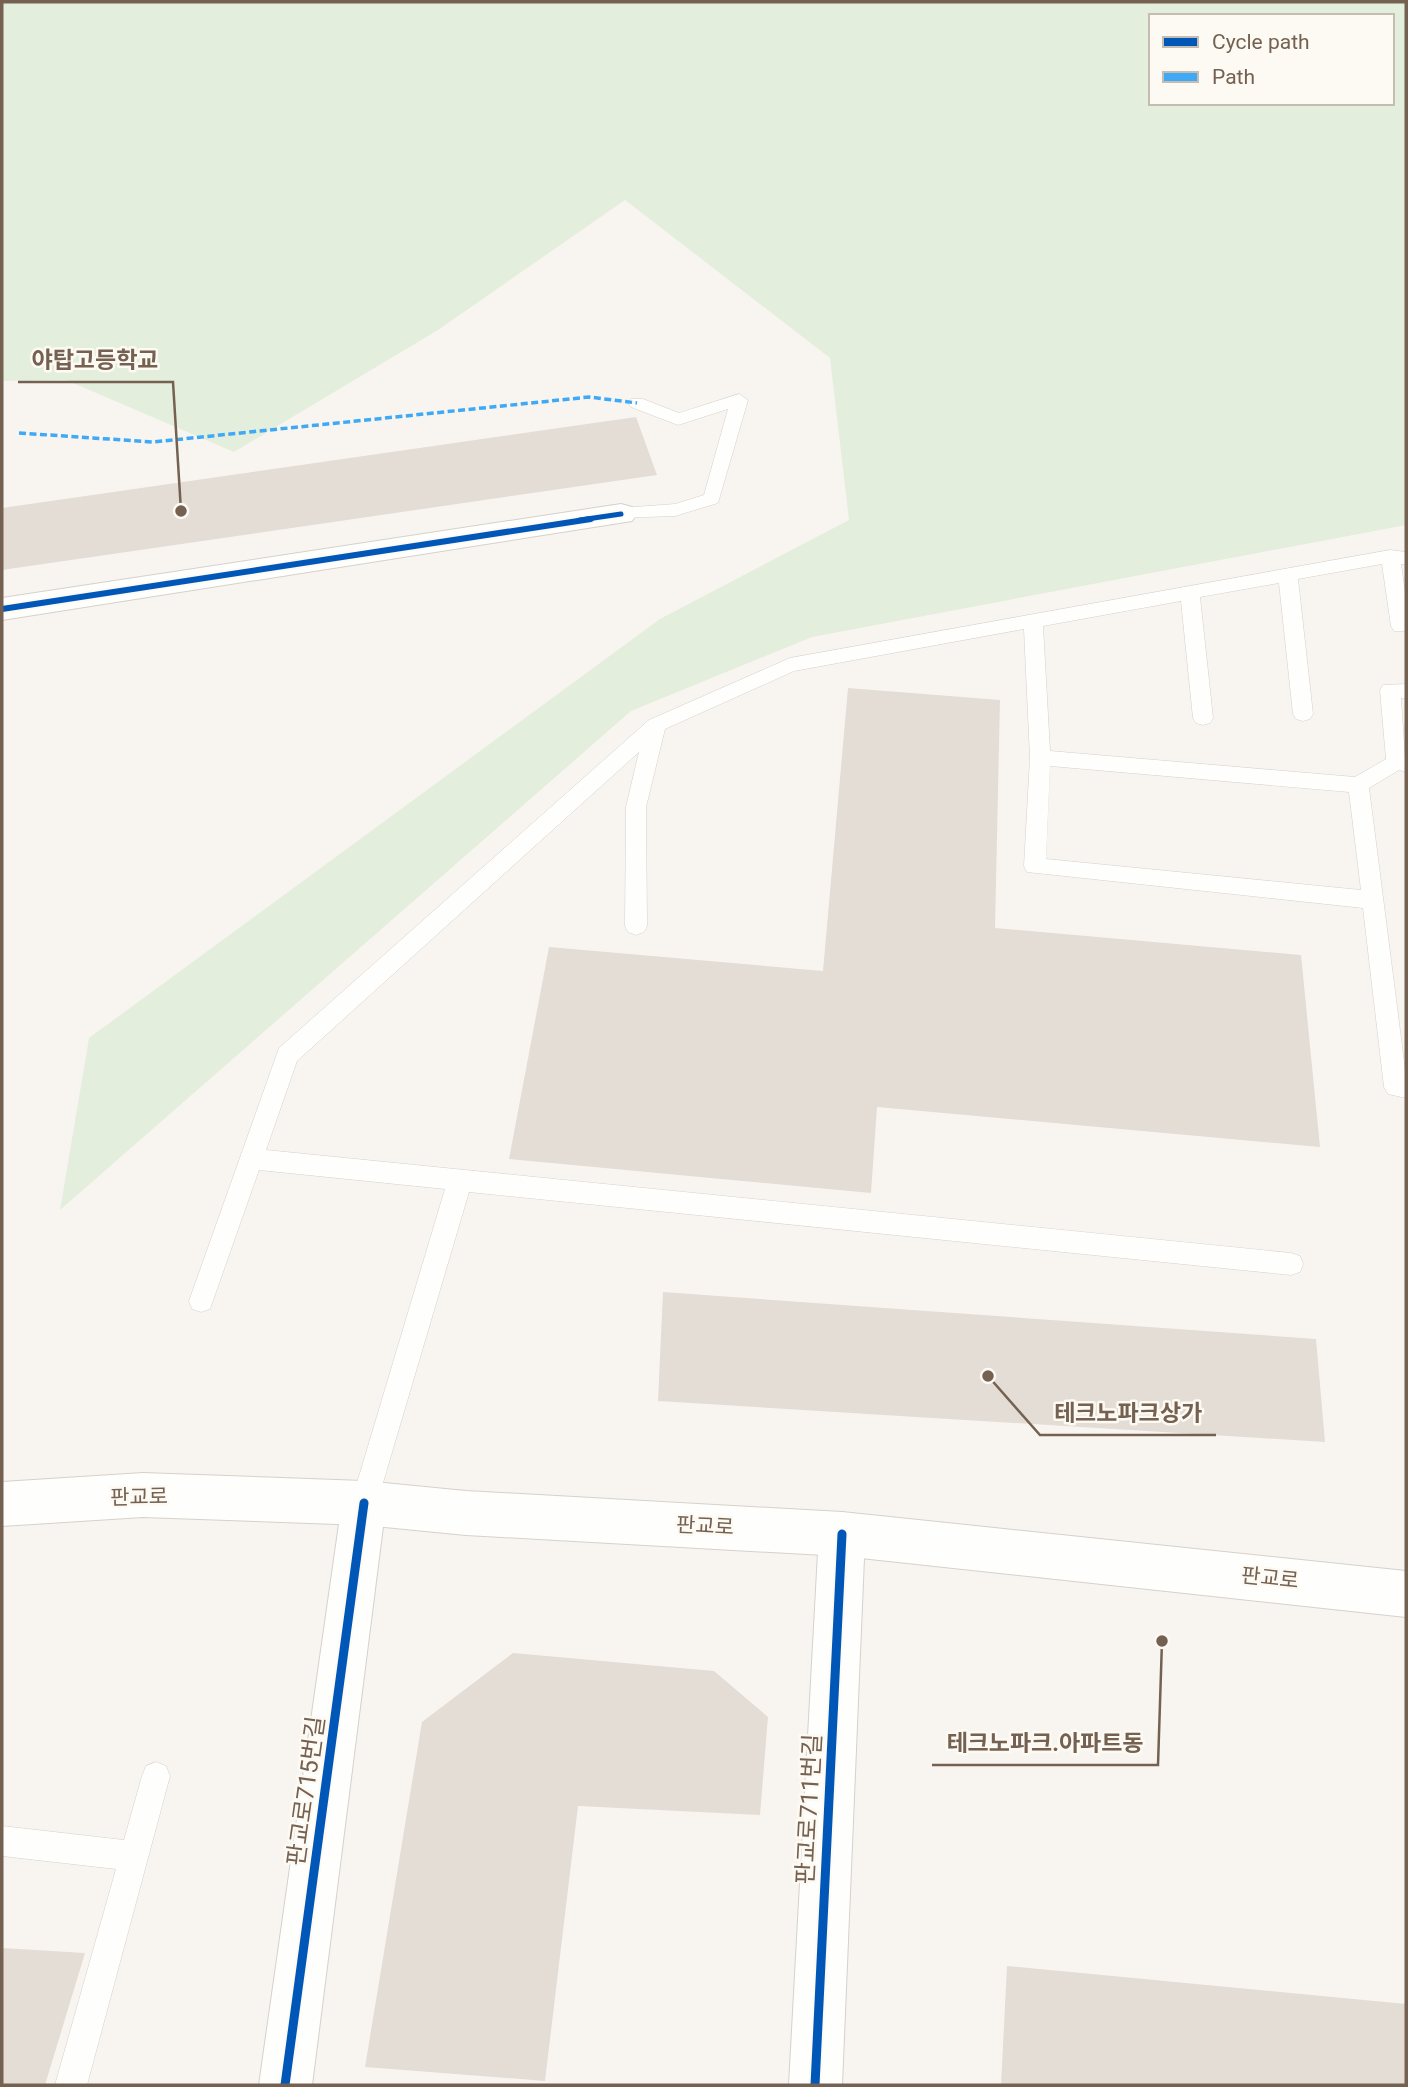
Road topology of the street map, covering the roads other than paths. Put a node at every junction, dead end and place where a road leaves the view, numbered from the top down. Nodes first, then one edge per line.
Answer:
1 (637, 403) dead end
2 (621, 514) joint
3 (1398, 557) edge
4 (1288, 575) junction
5 (1190, 592) junction
6 (2, 609) edge
7 (1033, 621) junction
8 (1401, 626) dead end
9 (1406, 691) edge
10 (1303, 714) dead end
11 (1203, 718) dead end
12 (656, 725) junction
13 (1040, 758) junction
14 (1401, 763) edge
15 (1358, 785) junction
16 (1372, 900) junction
17 (636, 926) dead end
18 (1406, 1088) edge
19 (250, 1159) junction
20 (460, 1180) junction
21 (1291, 1264) dead end
22 (201, 1301) dead end
23 (364, 1503) junction
24 (2, 1504) edge
25 (842, 1534) junction
26 (1406, 1594) edge
27 (156, 1776) dead end
28 (2, 1841) edge
29 (133, 1856) junction
30 (71, 2085) edge
31 (285, 2085) edge
32 (815, 2085) edge

1 - 2 lane
2 - 6 street
3 - 4 lane
3 - 8 lane
4 - 5 lane
4 - 10 lane
5 - 7 lane
5 - 11 lane
7 - 12 lane
7 - 13 lane
9 - 14 lane
12 - 17 lane
12 - 19 lane
13 - 15 lane
13 - 16 lane
14 - 15 lane
15 - 16 lane
16 - 18 lane
19 - 20 lane
19 - 22 lane
20 - 21 lane
20 - 23 lane
23 - 24 street, 판교로
23 - 25 street, 판교로
23 - 31 street, 판교로715번길
25 - 26 street, 판교로
25 - 32 street, 판교로711번길
27 - 29 lane
28 - 29 lane
29 - 30 lane

